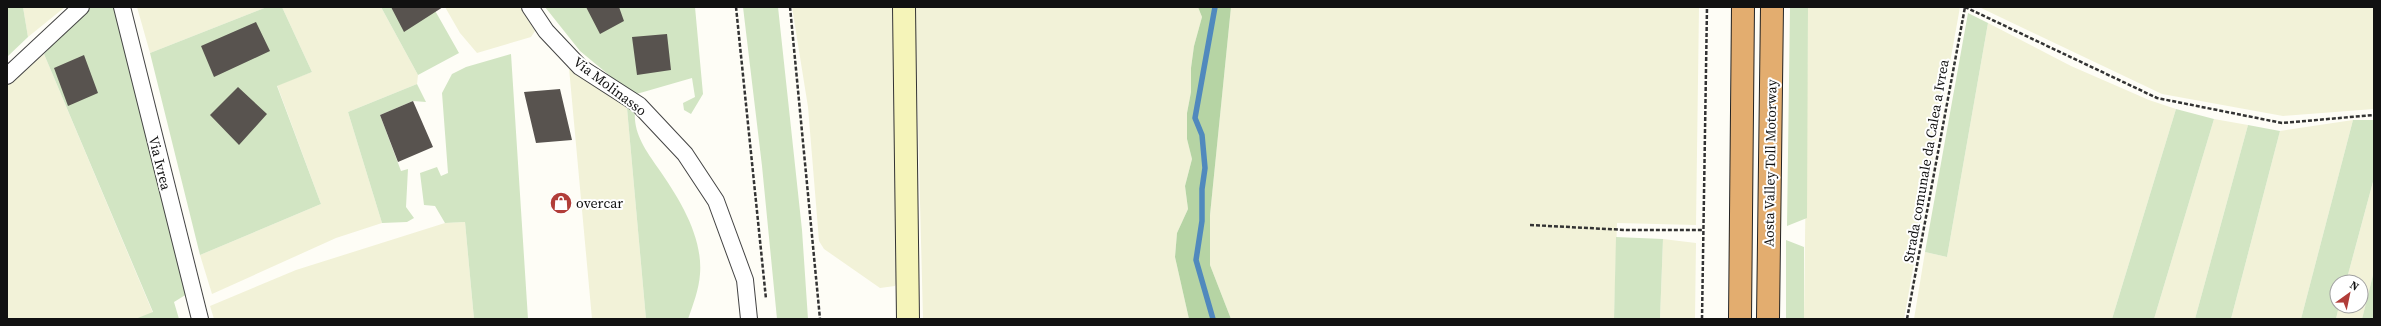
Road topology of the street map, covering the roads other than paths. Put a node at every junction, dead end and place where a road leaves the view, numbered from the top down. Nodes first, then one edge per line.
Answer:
1 (81, 7) edge
2 (122, 7) edge
3 (530, 7) edge
4 (904, 7) edge
5 (1743, 7) edge
6 (1772, 7) edge
7 (7, 76) edge
8 (200, 319) edge
9 (749, 319) edge
10 (908, 319) edge
11 (1740, 319) edge
12 (1768, 319) edge

1 - 7 street
2 - 8 street, Via Ivrea
3 - 9 street, Via Molinasso
4 - 10 main road
5 - 11 highway, Aosta Valley Toll Motorway
6 - 12 highway, Aosta Valley Toll Motorway

